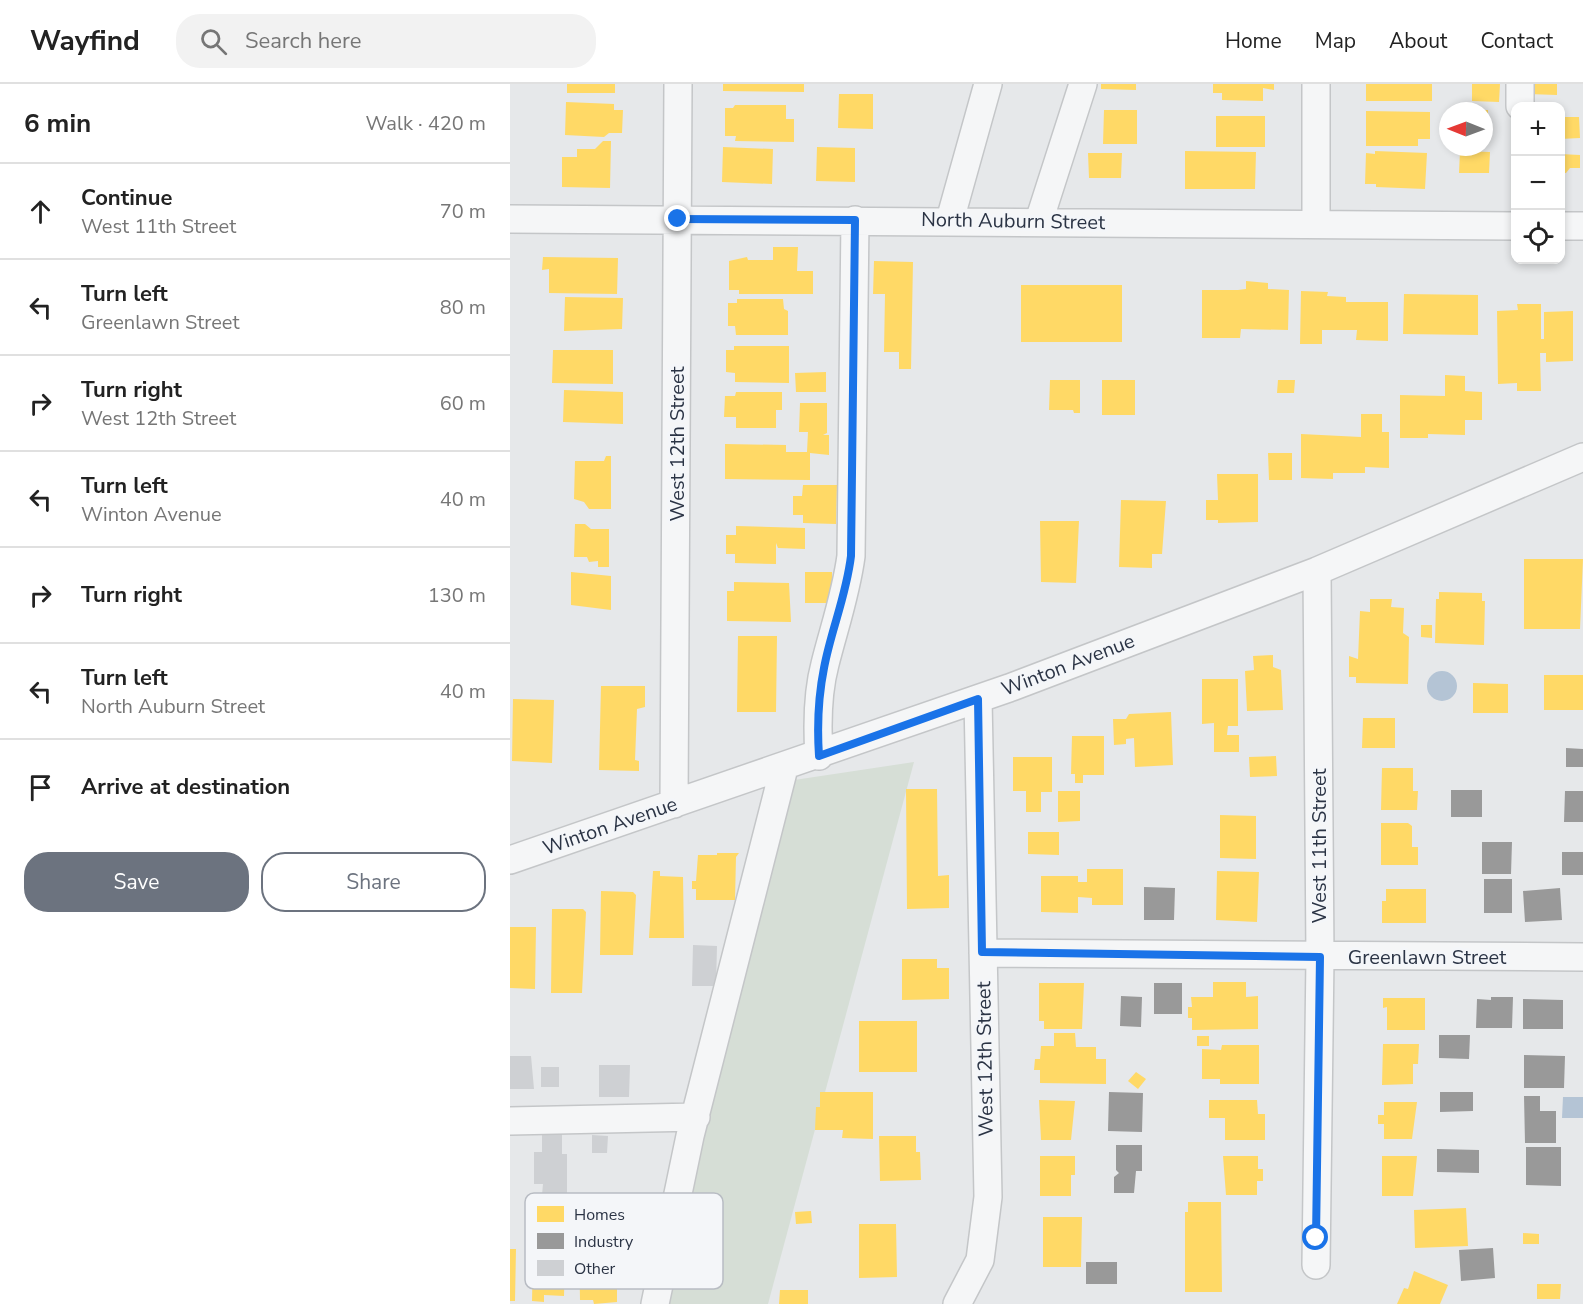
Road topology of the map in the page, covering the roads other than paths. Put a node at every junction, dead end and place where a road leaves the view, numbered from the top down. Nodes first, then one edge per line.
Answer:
1 (678, 84) edge
2 (988, 84) edge
3 (1083, 84) edge
4 (1316, 84) edge
5 (1520, 84) edge
6 (1520, 102) edge
7 (510, 219) edge
8 (678, 219) junction
9 (855, 220) junction
10 (950, 220) junction
11 (1039, 221) junction
12 (1316, 225) junction
13 (1511, 226) edge
14 (1565, 226) edge
15 (1583, 226) edge
16 (1583, 457) edge
17 (1317, 571) junction
18 (978, 699) junction
19 (819, 756) junction
20 (784, 768) junction
21 (675, 804) junction
22 (510, 860) edge
23 (982, 952) junction
24 (1320, 957) junction
25 (1583, 957) edge
26 (696, 1117) junction
27 (510, 1121) edge
28 (679, 1193) edge
29 (1316, 1265) dead end
30 (658, 1289) edge
31 (655, 1304) edge
32 (957, 1304) edge

1 - 8 street, West 12th Street
2 - 10 street
3 - 11 street
4 - 12 street
5 - 6 street
7 - 8 street, North Auburn Street
8 - 9 street, North Auburn Street
8 - 21 street, West 12th Street
9 - 10 street, North Auburn Street
9 - 19 street
10 - 11 street, North Auburn Street
11 - 12 street, North Auburn Street
12 - 13 street, North Auburn Street
14 - 15 street
16 - 17 street, Winton Avenue
17 - 18 street, Winton Avenue
17 - 24 street, West 11th Street
18 - 19 street, Winton Avenue
18 - 23 street, West 12th Street
19 - 20 street, Winton Avenue
20 - 21 street, Winton Avenue
20 - 26 street
21 - 22 street, Winton Avenue
23 - 24 street, Greenlawn Street
23 - 32 street, West 12th Street
24 - 25 street, Greenlawn Street
24 - 29 street, West 11th Street
26 - 27 street
26 - 28 street
30 - 31 street

